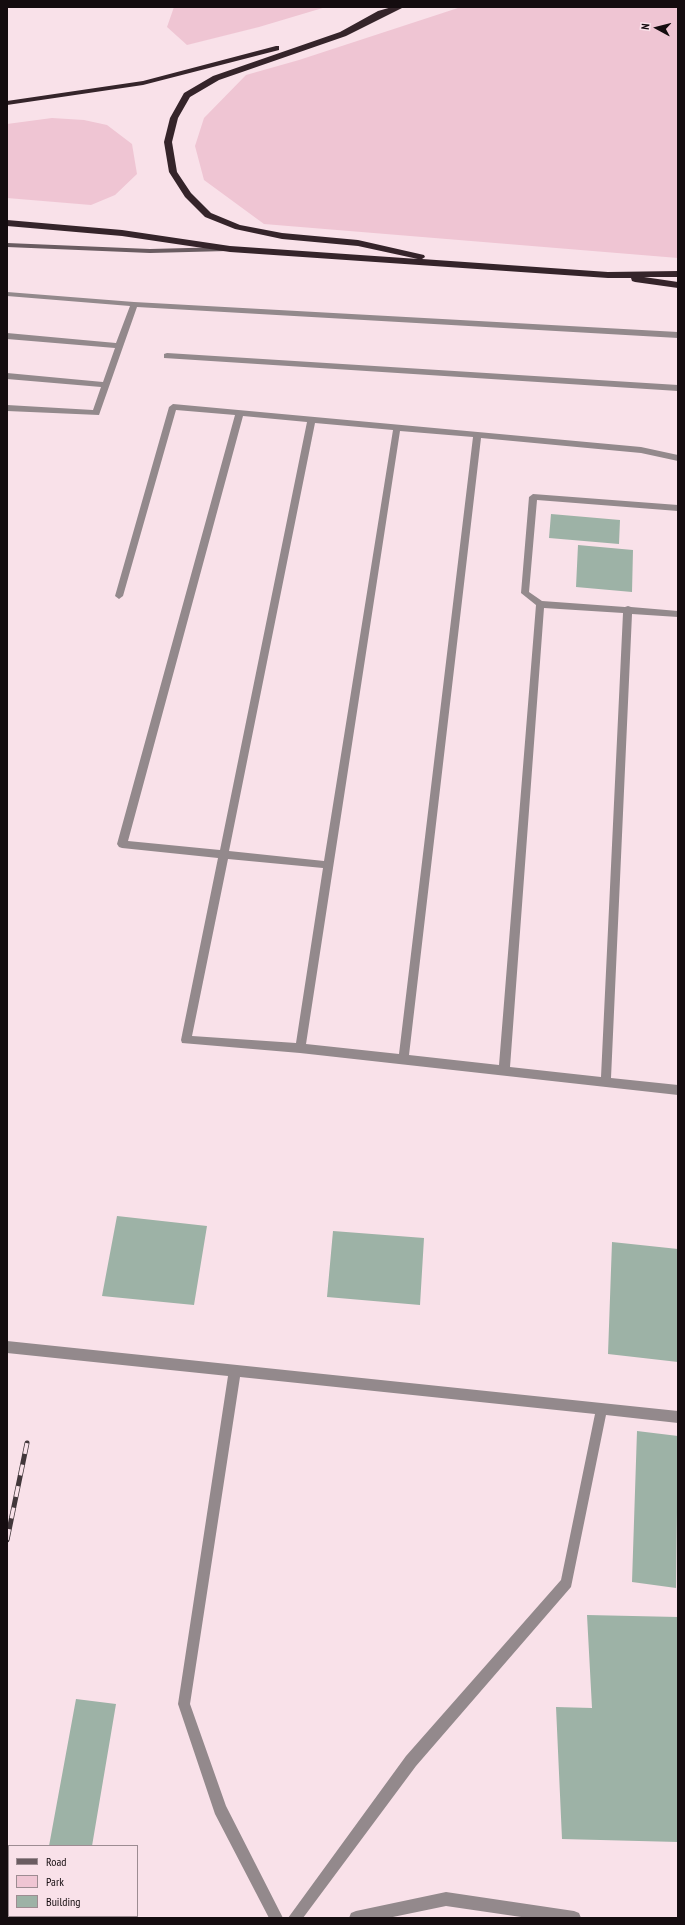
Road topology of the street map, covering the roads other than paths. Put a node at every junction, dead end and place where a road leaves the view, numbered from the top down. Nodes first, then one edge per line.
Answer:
1 (400, 7) edge
2 (387, 11) junction
3 (7, 103) edge
4 (7, 223) edge
5 (7, 245) edge
6 (230, 249) junction
7 (448, 264) junction
8 (678, 274) edge
9 (608, 275) junction
10 (678, 286) edge
11 (7, 294) edge
12 (134, 304) junction
13 (678, 335) edge
14 (7, 336) edge
15 (119, 346) junction
16 (167, 356) dead end
17 (7, 376) edge
18 (105, 385) junction
19 (678, 388) edge
20 (7, 408) edge
21 (240, 413) junction
22 (312, 419) junction
23 (397, 427) junction
24 (477, 434) junction
25 (678, 458) edge
26 (678, 508) edge
27 (119, 596) dead end
28 (540, 604) junction
29 (628, 609) junction
30 (678, 614) edge
31 (224, 854) junction
32 (329, 865) junction
33 (300, 1048) junction
34 (403, 1060) junction
35 (504, 1071) junction
36 (606, 1082) junction
37 (678, 1090) edge
38 (7, 1347) edge
39 (235, 1371) junction
40 (602, 1408) junction
41 (678, 1417) edge
42 (276, 1918) edge
43 (295, 1918) edge
44 (356, 1918) edge
45 (574, 1918) edge

1 - 2 highway
2 - 3 highway
2 - 7 highway
4 - 6 highway
5 - 6 main road
6 - 7 highway
7 - 9 highway
8 - 9 highway
9 - 10 highway
11 - 12 lane
12 - 13 lane
12 - 15 lane
14 - 15 lane
15 - 18 lane
16 - 19 lane
17 - 18 lane
18 - 20 lane
21 - 22 lane
21 - 27 lane
21 - 31 lane
22 - 23 lane
22 - 31 lane
23 - 24 lane
23 - 32 lane
24 - 25 lane
24 - 34 lane
26 - 28 lane
28 - 29 lane
28 - 35 lane
29 - 30 lane
29 - 36 lane
31 - 32 lane
31 - 33 lane
32 - 33 lane
33 - 34 lane
34 - 35 lane
35 - 36 lane
36 - 37 lane
38 - 39 lane
39 - 40 lane
39 - 42 lane
40 - 41 lane
40 - 43 lane
44 - 45 lane

